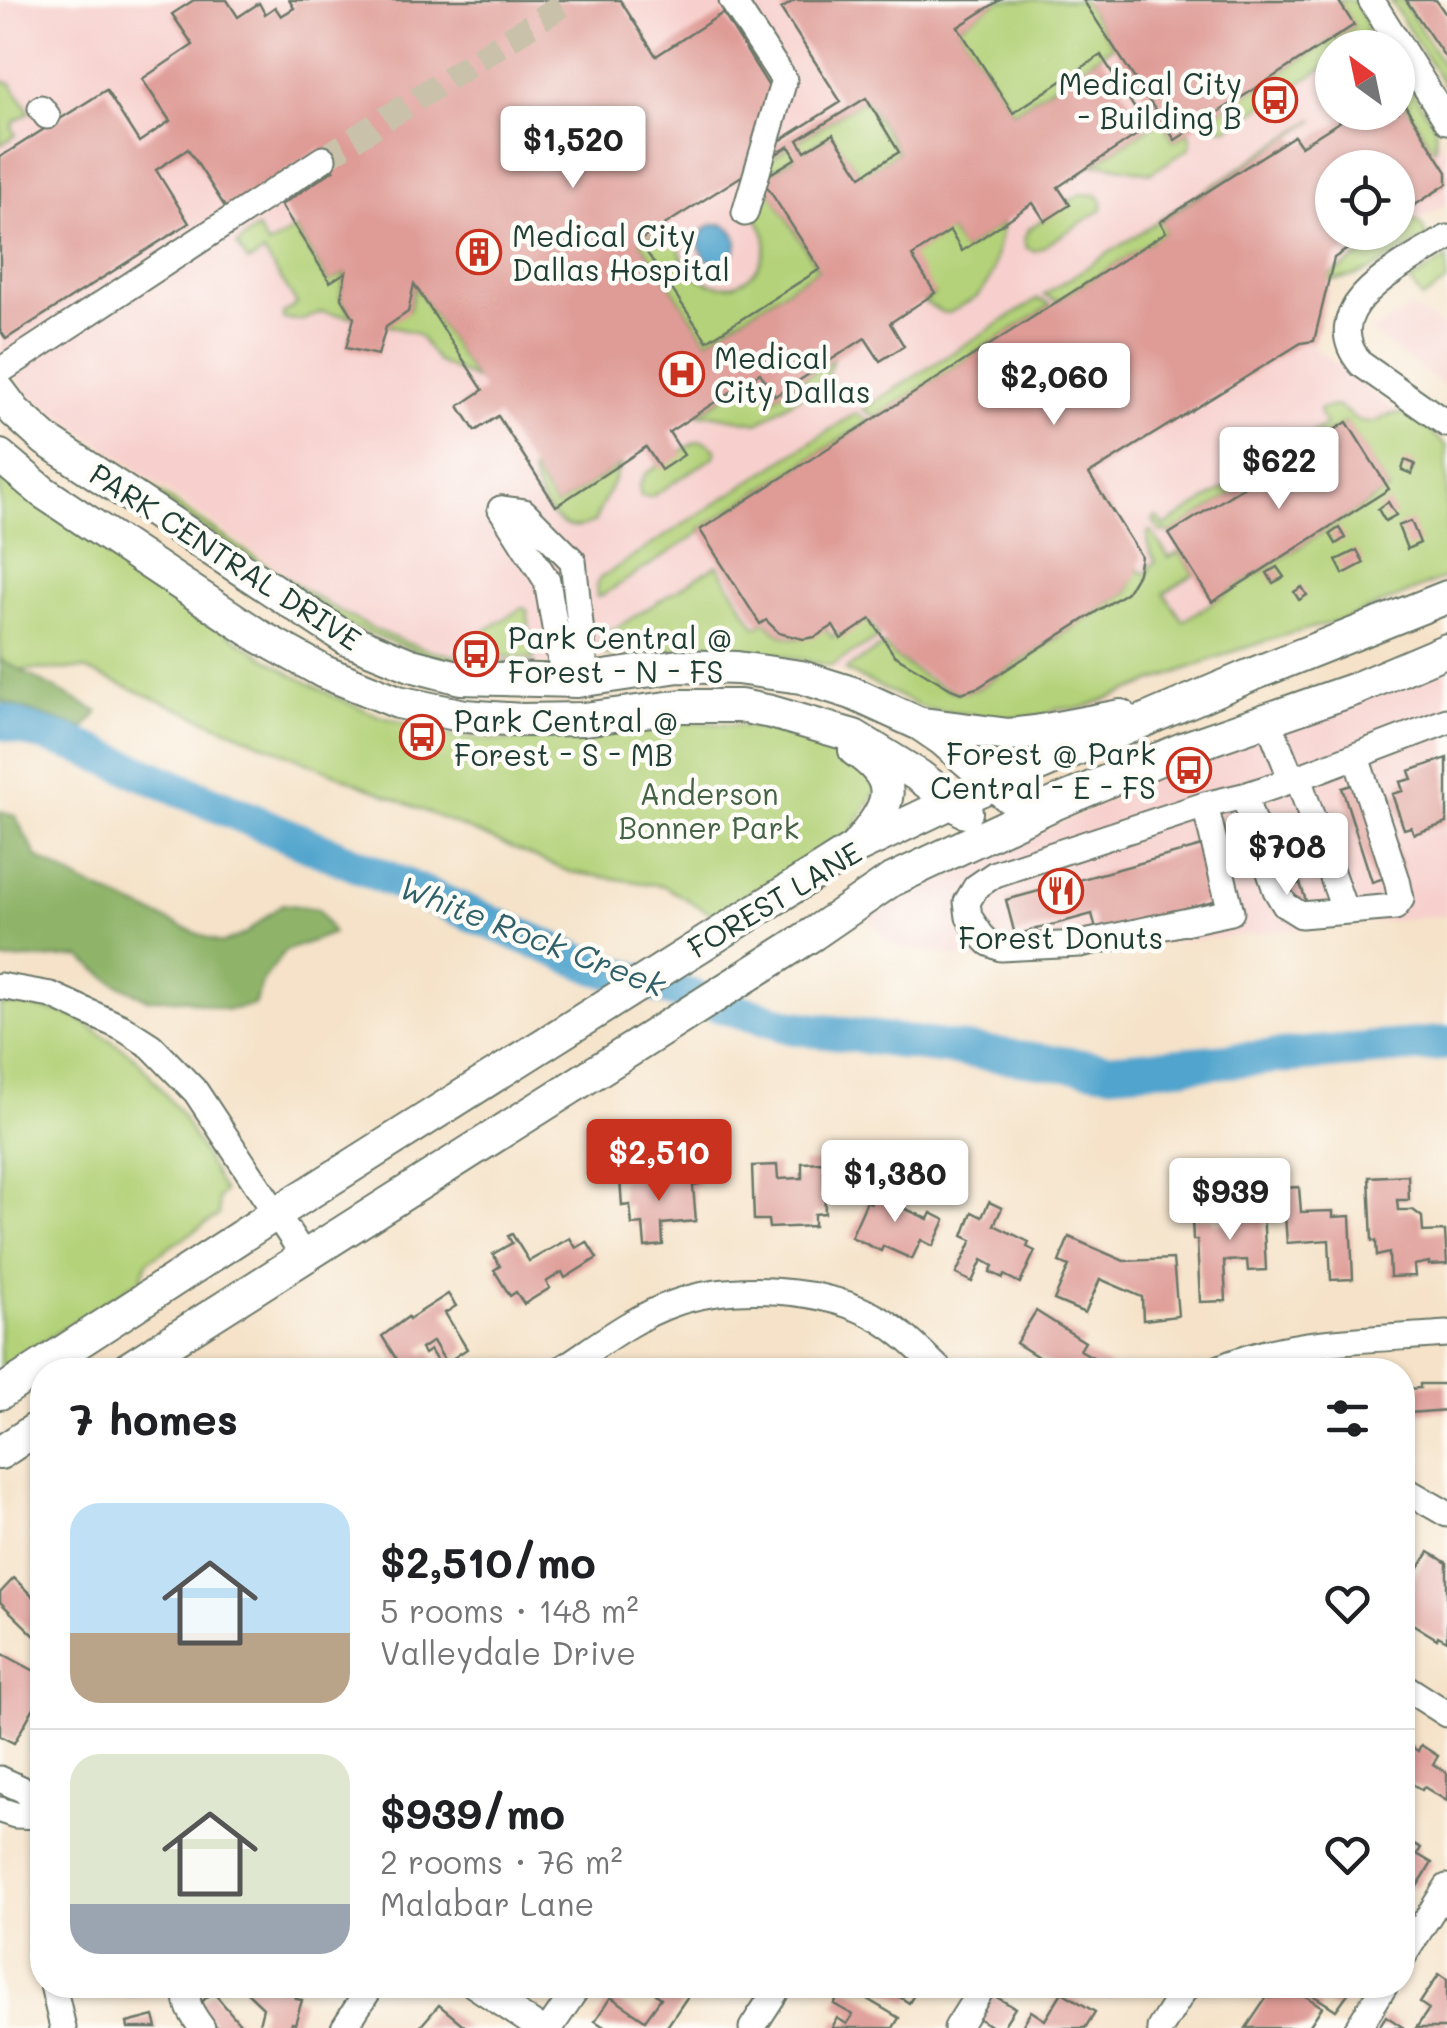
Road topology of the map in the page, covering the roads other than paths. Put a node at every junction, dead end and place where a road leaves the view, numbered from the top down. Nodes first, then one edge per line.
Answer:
1 (732, 0) edge
2 (1371, 0) edge
3 (1447, 121) edge
4 (323, 159) tunnel mouth
5 (745, 213) dead end
6 (1447, 238) edge
7 (0, 371) edge
8 (0, 392) edge
9 (1447, 424) edge
10 (0, 456) edge
11 (574, 570) junction
12 (548, 581) junction
13 (1447, 597) edge
14 (1447, 630) edge
15 (1447, 650) edge
16 (1388, 676) junction
17 (577, 681) junction
18 (1184, 704) junction
19 (799, 718) junction
20 (584, 719) junction
21 (1268, 720) junction
22 (1447, 722) edge
23 (920, 724) junction
24 (1356, 756) junction
25 (1295, 779) junction
26 (995, 784) junction
27 (1244, 796) junction
28 (952, 802) junction
29 (1205, 805) junction
30 (1030, 816) junction
31 (994, 833) junction
32 (855, 848) junction
33 (1052, 853) junction
34 (1344, 910) junction
35 (0, 986) edge
36 (276, 1213) junction
37 (304, 1256) junction
38 (1447, 1334) edge
39 (55, 1358) edge
40 (145, 1358) edge
41 (579, 1358) edge
42 (928, 1358) edge
43 (1258, 1358) edge
44 (30, 1374) edge
45 (0, 1394) edge
46 (30, 1433) edge
47 (0, 1453) edge
48 (1415, 1496) edge
49 (1447, 1514) edge
50 (1415, 1693) edge
51 (1447, 1714) edge
52 (0, 1779) edge
53 (30, 1796) edge
54 (0, 1810) edge
55 (30, 1816) edge
56 (1447, 1887) edge
57 (1415, 1937) edge
58 (56, 1998) edge
59 (186, 1998) edge
60 (364, 1998) edge
61 (494, 1998) edge
62 (570, 1998) edge
63 (772, 1998) edge
64 (976, 1998) edge
65 (1179, 1998) edge
66 (1377, 1998) edge
67 (64, 2028) edge
68 (202, 2028) edge
69 (344, 2028) edge
70 (539, 2028) edge
71 (550, 2028) edge
72 (752, 2028) edge
73 (957, 2028) edge
74 (1160, 2028) edge
75 (1358, 2028) edge

1 - 5 street
2 - 3 street
4 - 7 street
6 - 9 street
8 - 17 main road, PARK CENTRAL DRIVE
10 - 20 main road, PARK CENTRAL DRIVE
11 - 12 street
11 - 12 street
11 - 17 street
12 - 17 street
13 - 18 main road, FOREST LANE
14 - 16 main road
15 - 16 main road, FOREST LANE
16 - 21 main road, FOREST LANE
17 - 20 main road
17 - 23 main road, PARK CENTRAL DRIVE
18 - 23 main road
18 - 26 main road, FOREST LANE
19 - 20 main road, PARK CENTRAL DRIVE
19 - 28 main road, PARK CENTRAL DRIVE
19 - 32 main road
21 - 25 street
21 - 30 main road, FOREST LANE
22 - 24 street
23 - 26 main road, PARK CENTRAL DRIVE
24 - 25 street
24 - 34 street
25 - 27 street
25 - 34 street
26 - 28 main road, FOREST LANE
26 - 30 main road, PARK CENTRAL DRIVE
27 - 29 street
27 - 34 street
28 - 31 main road, PARK CENTRAL DRIVE
28 - 32 main road, FOREST LANE
29 - 33 street
29 - 33 street
30 - 31 main road, FOREST LANE
30 - 33 street
31 - 37 main road, FOREST LANE
32 - 36 main road, FOREST LANE
35 - 36 street
36 - 37 street
36 - 39 main road, FOREST LANE
37 - 40 main road, FOREST LANE
38 - 43 street
41 - 42 street
44 - 45 main road, FOREST LANE
46 - 47 main road
48 - 49 street
50 - 51 street
52 - 53 street
54 - 55 street
56 - 57 street
58 - 67 street
59 - 68 street
60 - 69 street
61 - 70 street
62 - 71 street
63 - 72 street
64 - 73 street
65 - 74 street
66 - 75 street

